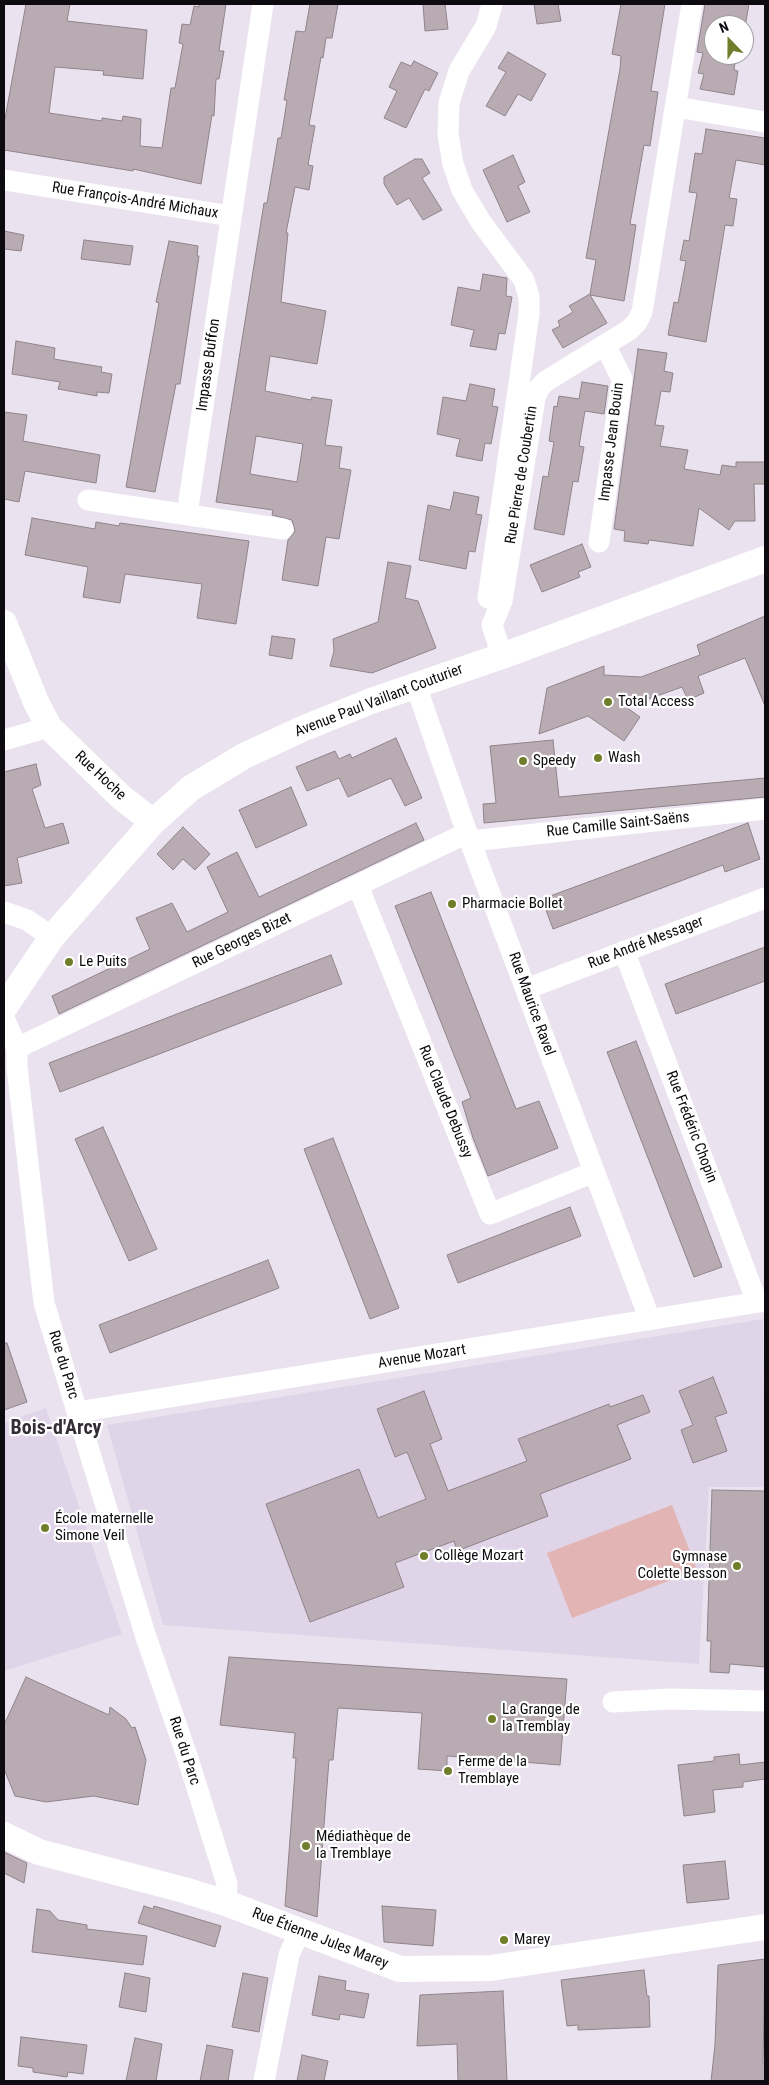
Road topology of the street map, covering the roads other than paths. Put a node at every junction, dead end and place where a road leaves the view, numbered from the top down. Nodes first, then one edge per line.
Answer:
1 (263, 4) edge
2 (492, 4) edge
3 (692, 4) edge
4 (676, 107) junction
5 (765, 122) edge
6 (4, 180) edge
7 (231, 216) junction
8 (605, 345) junction
9 (88, 500) dead end
10 (187, 514) junction
11 (283, 529) dead end
12 (599, 542) dead end
13 (765, 559) edge
14 (4, 623) edge
15 (492, 625) junction
16 (502, 656) junction
17 (416, 686) junction
18 (49, 727) junction
19 (4, 740) edge
20 (765, 809) edge
21 (153, 822) junction
22 (469, 837) junction
23 (358, 886) junction
24 (765, 898) edge
25 (4, 912) edge
26 (52, 936) junction
27 (624, 952) junction
28 (4, 981) edge
29 (526, 989) junction
30 (4, 1008) edge
31 (4, 1018) edge
32 (17, 1048) junction
33 (594, 1172) junction
34 (761, 1302) edge
35 (650, 1320) junction
36 (78, 1412) junction
37 (765, 1701) edge
38 (613, 1702) dead end
39 (4, 1836) edge
40 (226, 1903) junction
41 (765, 1927) edge
42 (299, 1933) junction
43 (264, 2081) edge

1 - 7 street, Rue François-André Michaux
2 - 15 street
3 - 4 street, Rue Pierre de Coubertin
4 - 5 street
4 - 8 street, Rue Pierre de Coubertin
6 - 7 street, Rue François-André Michaux
7 - 10 street, Impasse Buffon
8 - 12 street, Impasse Jean Bouin
8 - 15 street, Rue Pierre de Coubertin
9 - 10 street
10 - 11 street
13 - 16 street, Avenue Paul Vaillant Couturier
14 - 18 street, Rue Hoche
15 - 16 street
16 - 17 street, Avenue Paul Vaillant Couturier
17 - 21 street, Avenue Paul Vaillant Couturier
17 - 22 street, Rue Maurice Ravel
18 - 19 street
18 - 21 street, Rue Hoche
20 - 22 street, Rue Camille Saint-Saëns
21 - 26 street, Avenue Paul Vaillant Couturier
22 - 23 street, Rue Georges Bizet
22 - 29 street, Rue Maurice Ravel
23 - 32 street, Rue Georges Bizet
23 - 33 street, Rue Claude Debussy
24 - 27 street, Rue André Messager
25 - 26 street
26 - 28 street, Avenue Paul Vaillant Couturier
26 - 30 street, Avenue Paul Vaillant Couturier
27 - 29 street, Rue André Messager
27 - 34 street, Rue Frédéric Chopin
29 - 33 street, Rue Maurice Ravel
31 - 32 street, Rue du Parc
32 - 36 street, Rue du Parc
33 - 35 street, Rue Maurice Ravel
34 - 35 street, Avenue Mozart
35 - 36 street, Avenue Mozart
36 - 40 street, Rue du Parc
37 - 38 street
39 - 40 street, Rue Étienne Jules Marey
40 - 42 street, Rue Étienne Jules Marey
41 - 42 street, Rue Étienne Jules Marey
42 - 43 street

